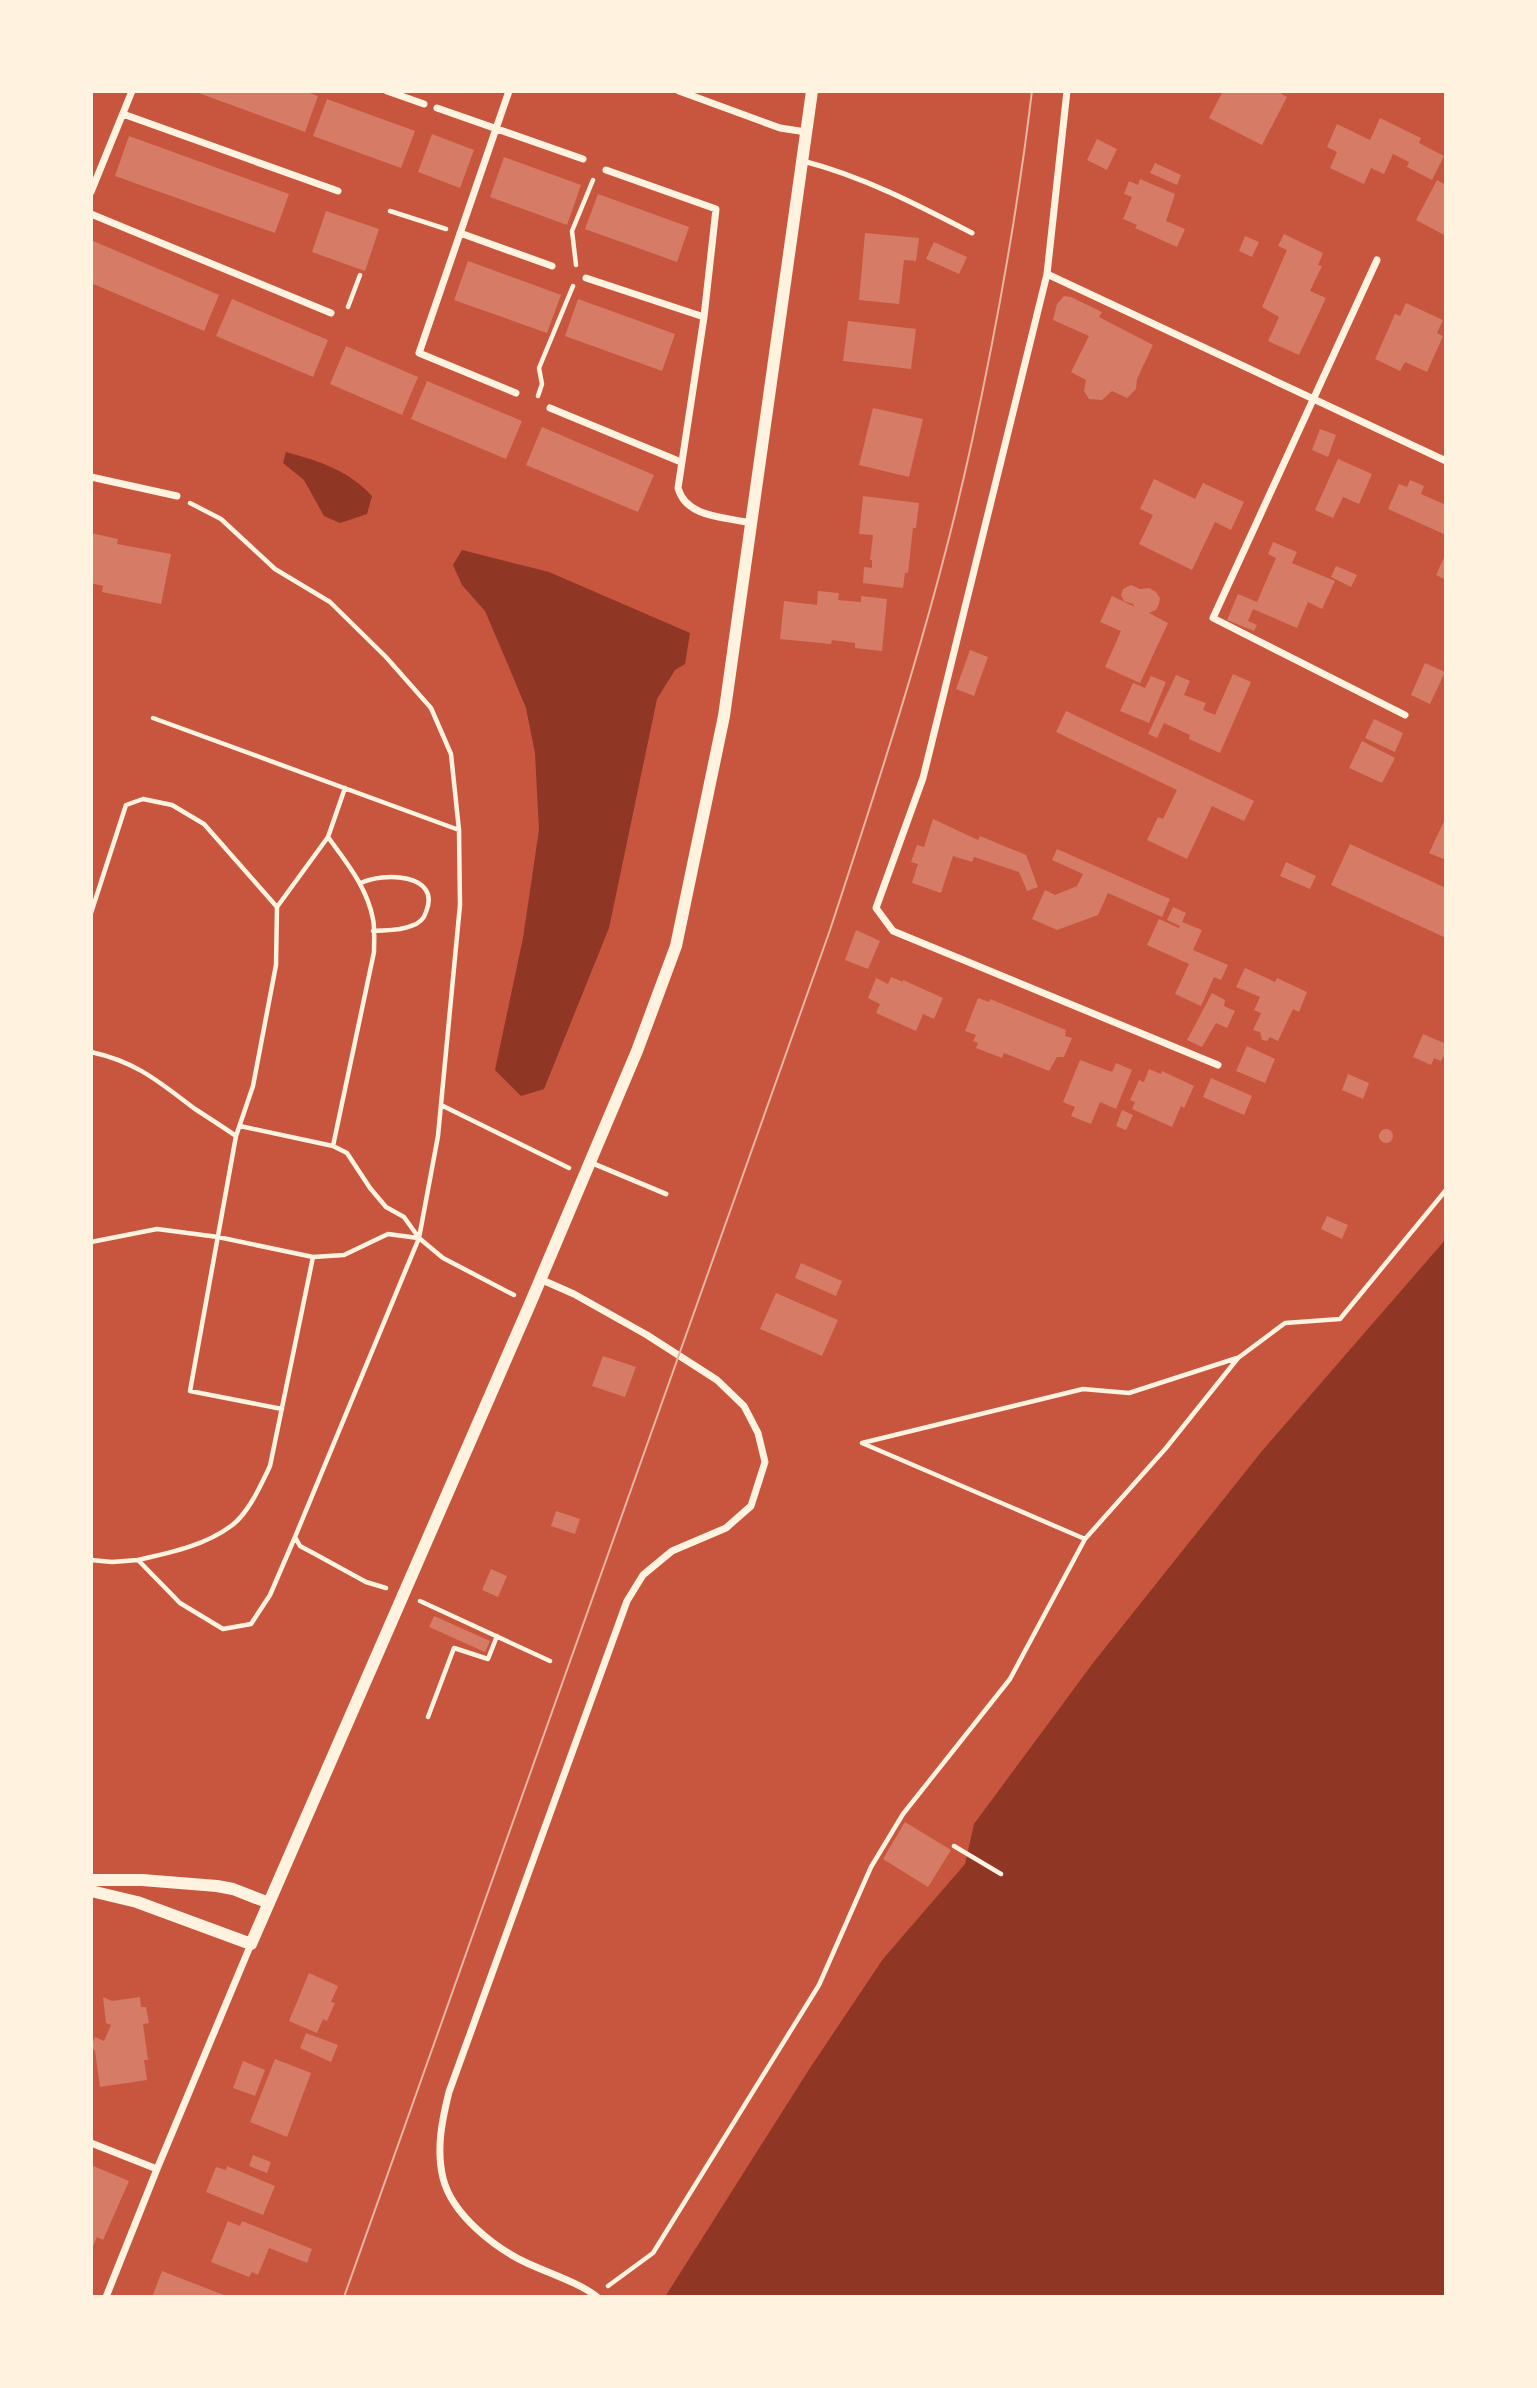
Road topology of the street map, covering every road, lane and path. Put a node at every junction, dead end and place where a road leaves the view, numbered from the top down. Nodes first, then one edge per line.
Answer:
1 (132, 91) edge
2 (387, 91) edge
3 (509, 91) edge
4 (679, 91) edge
5 (812, 91) edge
6 (1067, 91) edge
7 (424, 104) dead end
8 (437, 108) dead end
9 (122, 114) junction
10 (496, 129) junction
11 (806, 132) junction
12 (583, 159) dead end
13 (803, 161) junction
14 (606, 170) joint
15 (338, 191) dead end
16 (91, 192) edge
17 (390, 211) dead end
18 (91, 214) edge
19 (460, 233) junction
20 (972, 233) dead end
21 (1377, 260) dead end
22 (552, 266) dead end
23 (1047, 274) junction
24 (360, 275) dead end
25 (586, 278) dead end
26 (331, 313) joint
27 (704, 317) junction
28 (516, 393) dead end
29 (1315, 399) junction
30 (537, 400) dead end
31 (550, 408) dead end
32 (1446, 461) edge
33 (681, 462) junction
34 (91, 477) edge
35 (177, 496) joint
36 (751, 523) junction
37 (1405, 715) dead end
38 (153, 718) dead end
39 (345, 788) junction
40 (459, 830) junction
41 (328, 837) junction
42 (360, 883) junction
43 (277, 907) junction
44 (91, 913) edge
45 (373, 931) junction
46 (91, 1052) edge
47 (1218, 1065) dead end
48 (441, 1105) junction
49 (240, 1126) junction
50 (236, 1136) junction
51 (333, 1146) junction
52 (589, 1162) junction
53 (584, 1175) junction
54 (1446, 1191) edge
55 (666, 1195) dead end
56 (218, 1237) junction
57 (419, 1238) junction
58 (91, 1242) edge
59 (313, 1257) junction
60 (539, 1279) junction
61 (530, 1304) junction
62 (1238, 1358) junction
63 (282, 1409) junction
64 (295, 1537) junction
65 (1085, 1539) junction
66 (91, 1560) edge
67 (138, 1560) junction
68 (403, 1593) junction
69 (497, 1636) junction
70 (550, 1661) dead end
71 (428, 1717) dead end
72 (954, 1846) dead end
73 (1001, 1874) dead end
74 (91, 1880) edge
75 (91, 1891) edge
76 (269, 1903) junction
77 (251, 1944) junction
78 (91, 2143) edge
79 (157, 2169) junction
80 (597, 2296) edge
81 (106, 2297) edge

1 - 9 street
2 - 7 street
3 - 10 street
4 - 11 street
5 - 11 street
6 - 23 street
8 - 10 street
9 - 15 street
9 - 16 street
10 - 12 street
10 - 19 street
11 - 13 street
13 - 20 lane
13 - 36 street
14 - 27 street
14 - 30 path
17 - 19 path
18 - 26 street
19 - 22 street
19 - 28 street
21 - 29 street
23 - 29 street
23 - 47 street
24 - 26 path
25 - 27 street
27 - 33 street
29 - 32 street
29 - 37 street
31 - 33 street
33 - 36 street
34 - 35 street
35 - 40 path
36 - 52 street
38 - 39 path
39 - 40 path
39 - 41 path
40 - 48 path
41 - 42 path
41 - 43 path
42 - 45 path
42 - 45 path
43 - 44 path
43 - 49 path
45 - 51 path
46 - 50 path
48 - 53 path
48 - 57 path
49 - 50 path
49 - 51 path
50 - 56 path
51 - 57 path
52 - 53 street
52 - 55 lane
53 - 60 street
54 - 62 path
56 - 58 path
56 - 59 path
56 - 63 path
57 - 59 path
57 - 61 path
57 - 64 path
59 - 63 path
60 - 61 street
60 - 80 street
61 - 68 street
62 - 65 path
62 - 65 path
63 - 67 path
64 - 67 path
64 - 68 path
65 - 80 path
66 - 67 path
68 - 69 path
68 - 76 street
69 - 70 path
69 - 71 path
72 - 73 path
74 - 76 street
75 - 77 street
76 - 77 street
77 - 79 street
78 - 79 street
79 - 81 street

